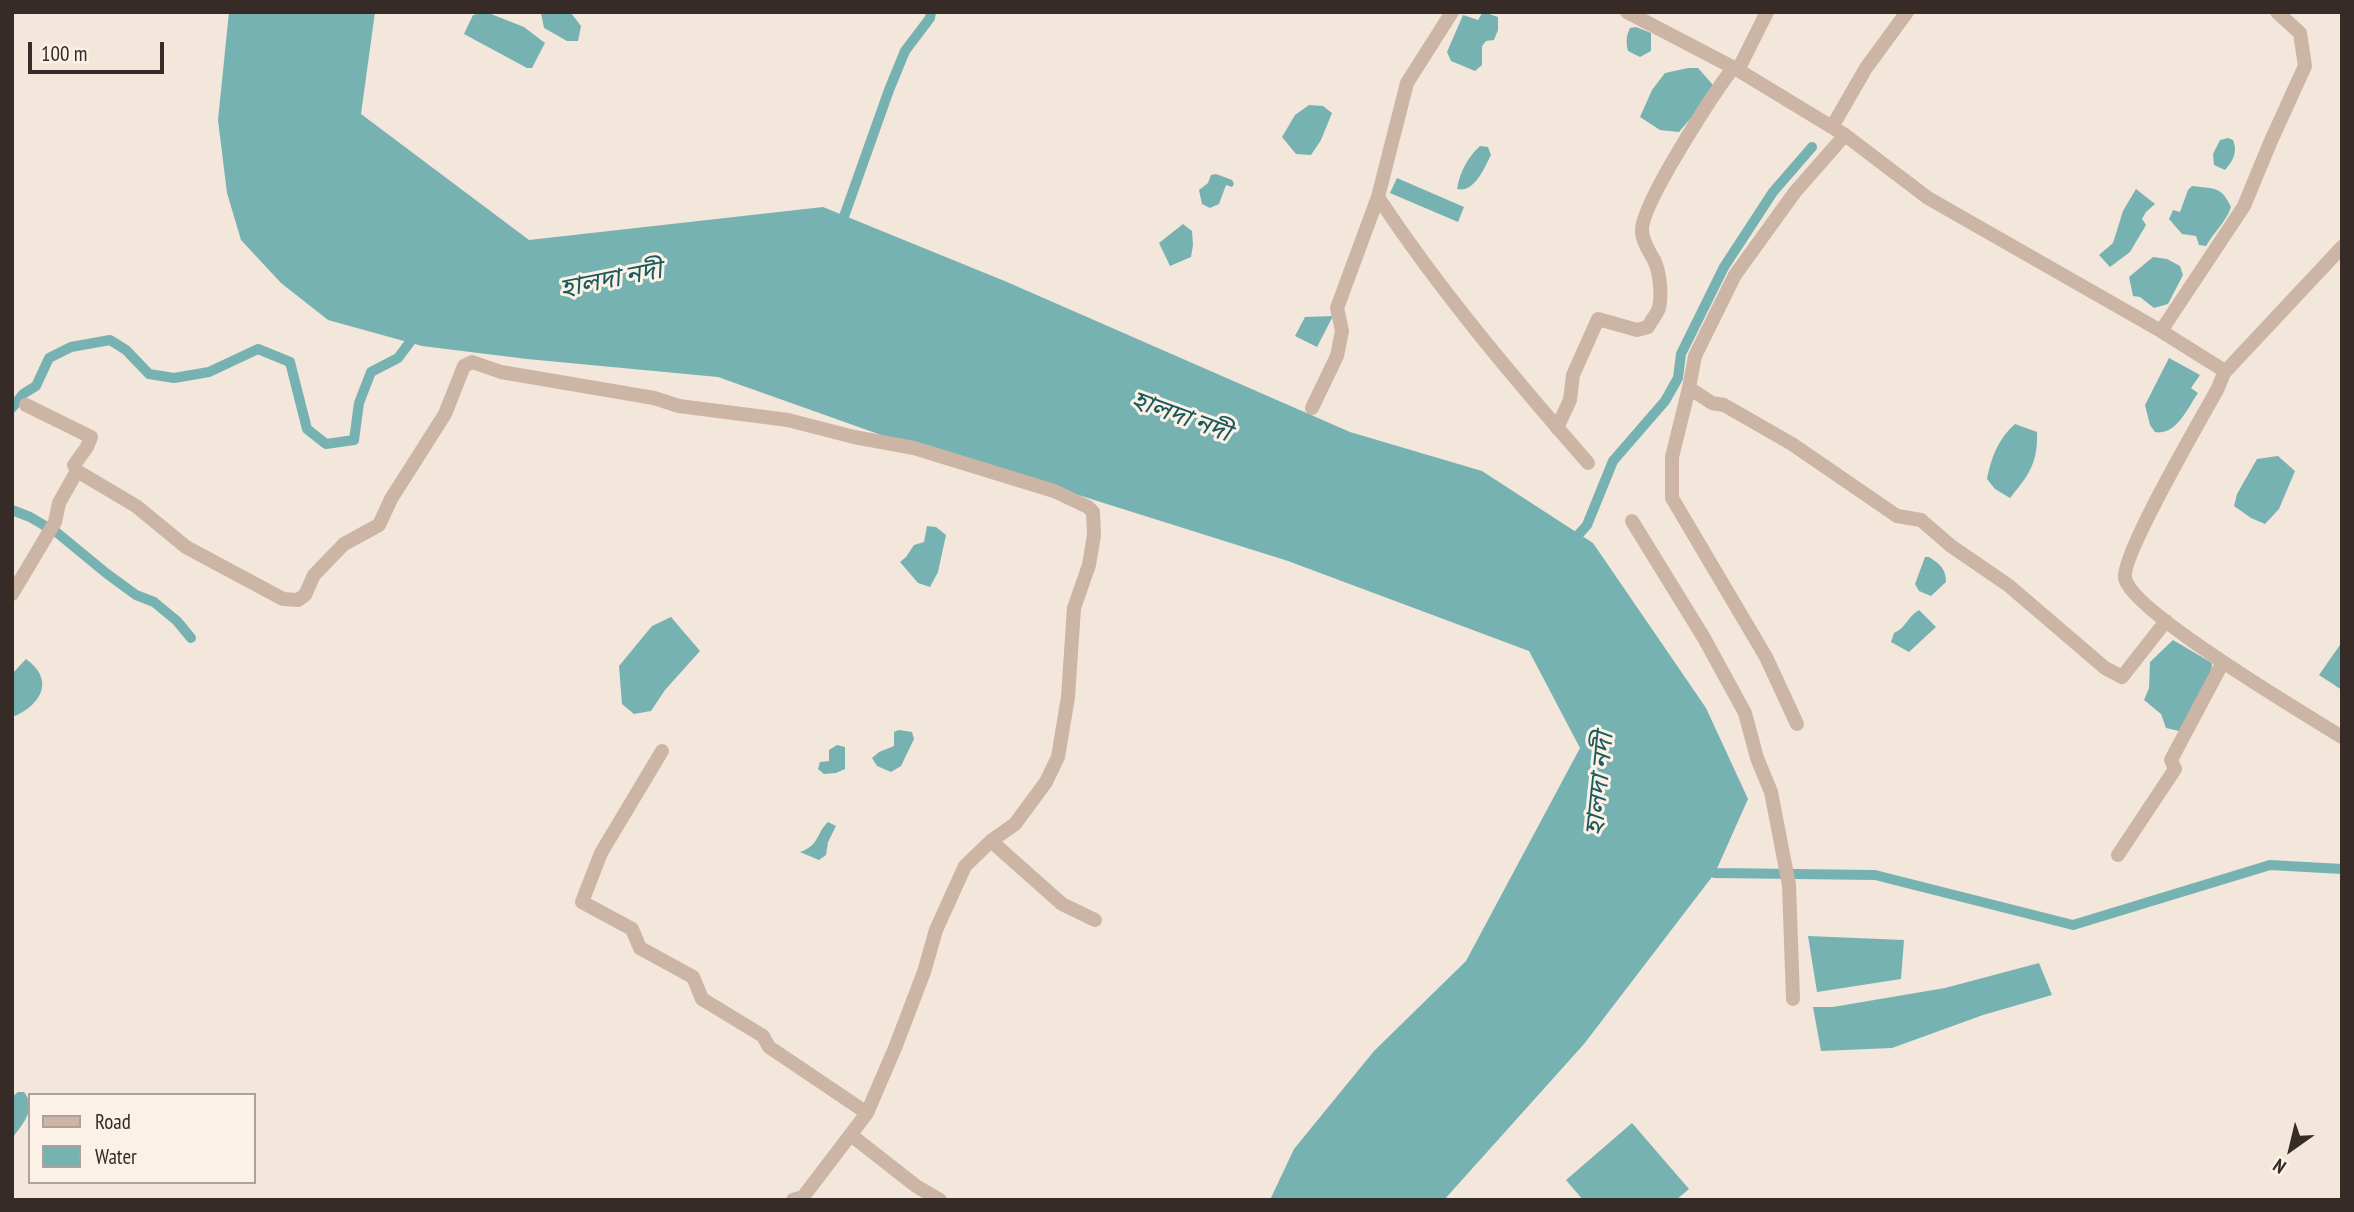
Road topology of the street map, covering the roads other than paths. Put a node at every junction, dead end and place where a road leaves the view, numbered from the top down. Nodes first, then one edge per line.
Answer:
1 (1452, 12) edge
2 (1627, 12) edge
3 (1767, 12) edge
4 (1907, 12) edge
5 (2277, 12) edge
6 (1736, 69) junction
7 (1832, 127) junction
8 (1845, 135) junction
9 (1378, 197) junction
10 (2342, 247) edge
11 (2161, 331) junction
12 (2224, 373) junction
13 (1689, 388) junction
14 (26, 405) dead end
15 (1312, 408) dead end
16 (1557, 428) junction
17 (1588, 463) dead end
18 (77, 471) junction
19 (1632, 521) dead end
20 (12, 594) edge
21 (2166, 621) junction
22 (2223, 662) junction
23 (1797, 724) dead end
24 (2342, 737) edge
25 (662, 751) dead end
26 (990, 841) junction
27 (2118, 855) dead end
28 (1095, 920) dead end
29 (1793, 999) dead end
30 (867, 1113) junction
31 (850, 1135) junction
32 (793, 1200) edge
33 (940, 1200) edge

1 - 9 street
2 - 6 street
3 - 6 street
4 - 7 street
5 - 11 street
6 - 7 street
6 - 16 street
7 - 8 street
8 - 11 street
8 - 13 street
9 - 15 street
9 - 16 street
10 - 12 street
11 - 12 street
12 - 21 street
13 - 21 street
13 - 23 street
14 - 18 street
16 - 17 street
18 - 20 street
18 - 26 street
19 - 29 street
21 - 22 street
22 - 24 street
22 - 27 street
25 - 30 street
26 - 28 street
26 - 30 street
30 - 31 street
31 - 32 street
31 - 33 street

